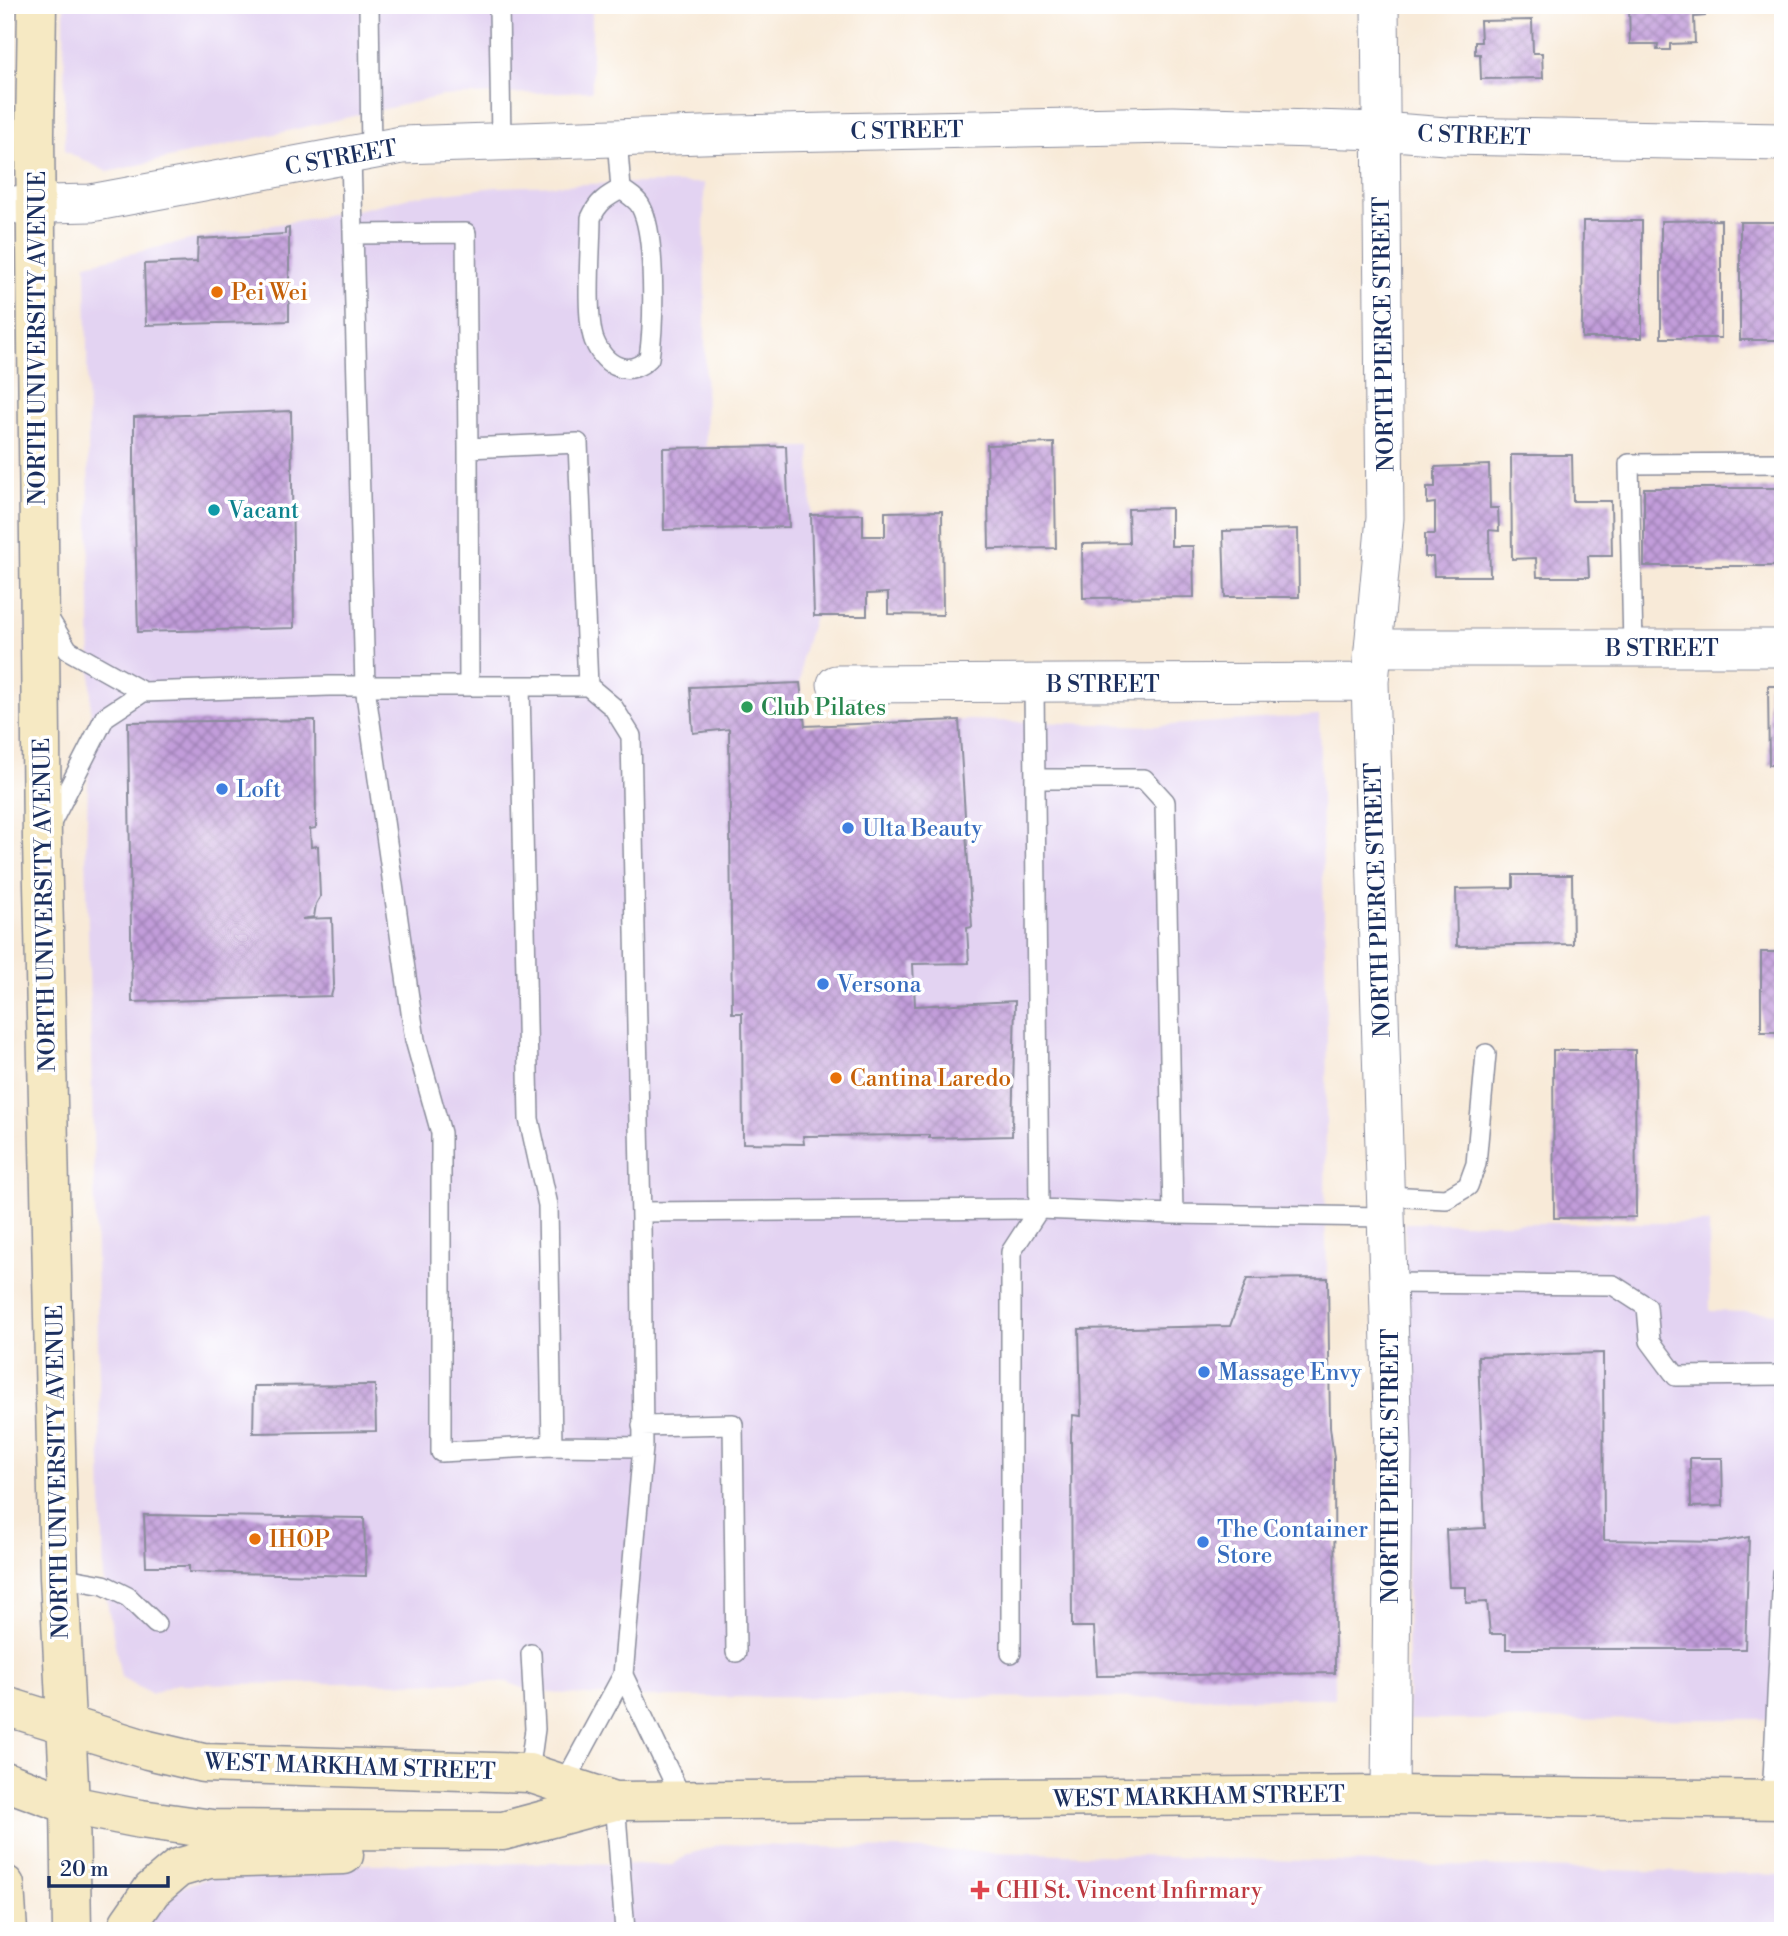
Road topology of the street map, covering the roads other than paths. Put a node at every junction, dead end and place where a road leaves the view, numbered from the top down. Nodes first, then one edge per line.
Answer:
1 (37, 5) edge
2 (369, 5) edge
3 (499, 5) edge
4 (1380, 5) edge
5 (1381, 131) junction
6 (617, 138) junction
7 (501, 142) junction
8 (1783, 142) edge
9 (361, 154) junction
10 (621, 189) junction
11 (21, 205) edge
12 (353, 234) junction
13 (468, 448) junction
14 (1783, 463) edge
15 (38, 601) junction
16 (1633, 648) junction
17 (1783, 648) edge
18 (1372, 665) junction
19 (836, 684) dead end
20 (1034, 685) junction
21 (470, 686) junction
22 (520, 686) junction
23 (587, 686) junction
24 (365, 687) junction
25 (143, 692) junction
26 (1035, 779) junction
27 (41, 842) junction
28 (1486, 1054) dead end
29 (1387, 1207) junction
30 (1039, 1209) junction
31 (640, 1212) junction
32 (1173, 1214) junction
33 (1388, 1283) junction
34 (1783, 1375) edge
35 (642, 1426) junction
36 (552, 1446) junction
37 (643, 1447) junction
38 (1783, 1573) edge
39 (58, 1577) junction
40 (156, 1625) dead end
41 (736, 1652) dead end
42 (1011, 1653) dead end
43 (531, 1654) dead end
44 (623, 1675) junction
45 (5, 1706) edge
46 (65, 1725) junction
47 (546, 1779) junction
48 (5, 1781) edge
49 (1390, 1795) junction
50 (1777, 1800) edge
51 (615, 1801) junction
52 (683, 1801) junction
53 (70, 1805) junction
54 (503, 1831) junction
55 (5, 1885) edge
56 (8, 1931) edge
57 (72, 1931) edge
58 (129, 1931) edge
59 (625, 1931) edge

1 - 11 main road, NORTH UNIVERSITY AVENUE
2 - 9 lane
3 - 7 lane
4 - 5 street, NORTH PIERCE STREET
5 - 6 street, C STREET
5 - 8 street, C STREET
5 - 18 street, NORTH PIERCE STREET
6 - 7 street, C STREET
6 - 10 lane
7 - 9 street, C STREET
9 - 11 street, C STREET
9 - 12 lane
10 - 10 lane
11 - 15 main road, NORTH UNIVERSITY AVENUE
12 - 13 lane
12 - 24 lane
13 - 21 lane
13 - 23 lane
14 - 16 lane
15 - 25 lane
15 - 27 main road, NORTH UNIVERSITY AVENUE
16 - 17 street, B STREET
16 - 18 street, B STREET
18 - 20 street, B STREET
18 - 29 street, NORTH PIERCE STREET
19 - 20 street, B STREET
20 - 26 lane
21 - 22 lane
21 - 24 lane
22 - 23 lane
22 - 36 lane
23 - 31 lane
24 - 25 lane
24 - 36 lane
25 - 27 lane
26 - 30 lane
26 - 32 lane
27 - 39 main road, NORTH UNIVERSITY AVENUE
28 - 29 lane
29 - 32 lane
29 - 33 street, NORTH PIERCE STREET
30 - 31 lane
30 - 32 lane
30 - 42 lane
31 - 35 lane
33 - 34 lane
33 - 49 street, NORTH PIERCE STREET
35 - 37 lane
35 - 41 lane
36 - 37 lane
37 - 44 lane
38 - 50 lane
39 - 40 lane
39 - 46 main road, NORTH UNIVERSITY AVENUE
43 - 47 lane
44 - 47 lane
44 - 52 lane
45 - 46 main road, WEST MARKHAM STREET
46 - 47 main road, WEST MARKHAM STREET
46 - 53 main road, NORTH UNIVERSITY AVENUE
47 - 51 main road, WEST MARKHAM STREET
48 - 53 main road, WEST MARKHAM STREET
49 - 50 main road, WEST MARKHAM STREET
49 - 52 main road, WEST MARKHAM STREET
51 - 52 main road, WEST MARKHAM STREET
51 - 54 main road, WEST MARKHAM STREET
51 - 59 lane
53 - 54 main road, WEST MARKHAM STREET
53 - 57 main road, NORTH UNIVERSITY AVENUE
54 - 58 main road
55 - 56 main road

